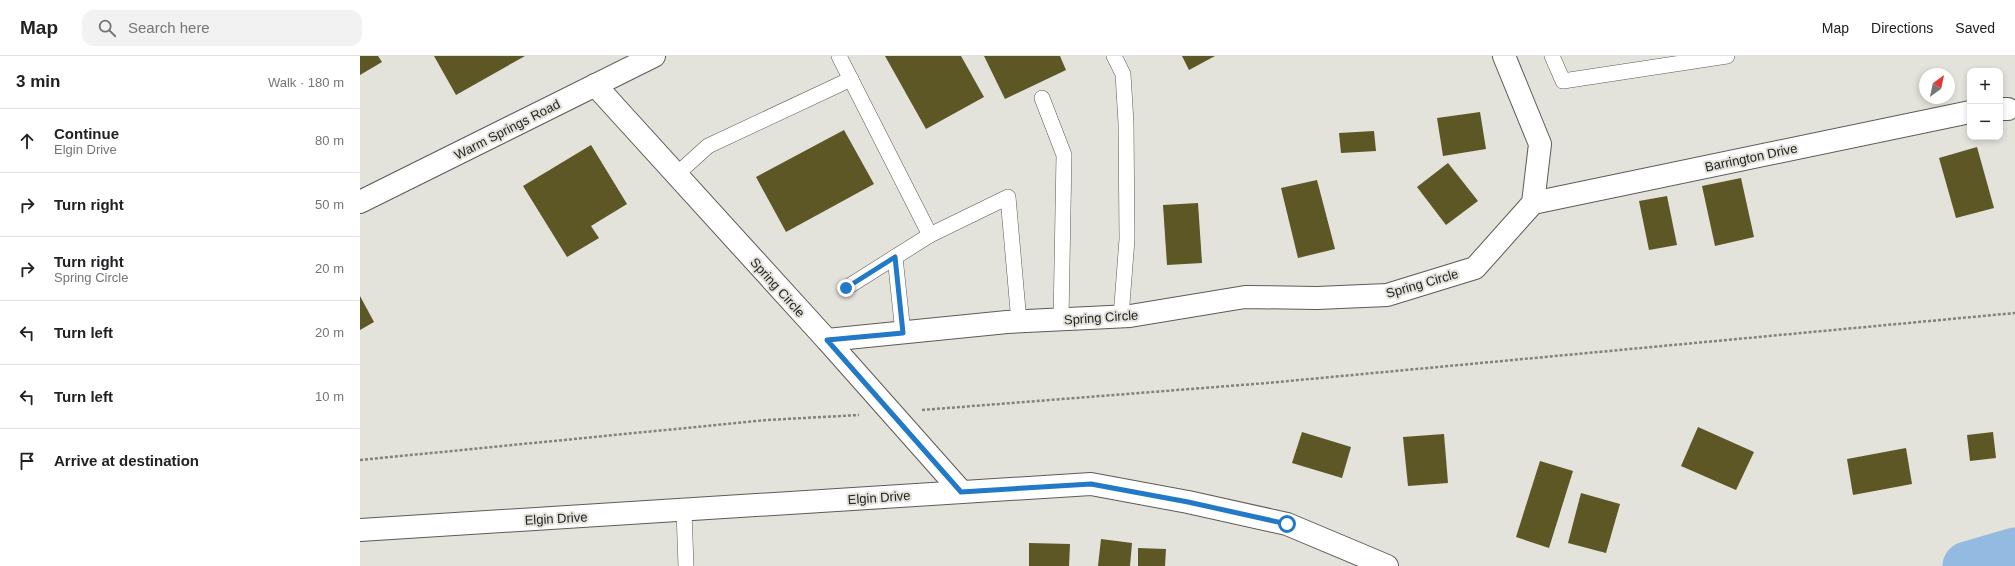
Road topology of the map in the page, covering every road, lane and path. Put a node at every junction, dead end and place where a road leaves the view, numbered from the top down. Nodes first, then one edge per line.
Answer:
1 (654, 56) edge
2 (839, 56) edge
3 (1114, 56) edge
4 (1504, 56) edge
5 (1552, 56) edge
6 (1727, 56) edge
7 (851, 78) junction
8 (594, 85) junction
9 (1042, 98) dead end
10 (1967, 113) edge
11 (676, 175) junction
12 (360, 202) edge
13 (1533, 203) junction
14 (930, 235) junction
15 (895, 257) junction
16 (846, 288) dead end
17 (2015, 313) edge
18 (1121, 317) junction
19 (1061, 320) junction
20 (1019, 322) junction
21 (903, 333) junction
22 (827, 340) junction
23 (890, 413) junction
24 (360, 460) edge
25 (961, 492) junction
26 (684, 511) junction
27 (360, 530) edge
28 (686, 566) edge
29 (1387, 566) edge

1 - 8 street, Warm Springs Road
2 - 7 lane
3 - 18 lane
4 - 13 street
5 - 6 lane
7 - 11 lane
7 - 14 lane
8 - 11 street, Spring Circle
8 - 12 street, Warm Springs Road
9 - 19 lane
10 - 13 street, Barrington Drive
11 - 22 street, Spring Circle
13 - 18 street, Spring Circle
14 - 15 lane
14 - 20 lane
15 - 16 lane
15 - 21 lane
17 - 23 path
18 - 19 street, Spring Circle
19 - 20 street, Spring Circle
20 - 21 street, Spring Circle
21 - 22 street, Spring Circle
22 - 23 street
23 - 24 path
23 - 25 street
25 - 26 street, Elgin Drive
25 - 29 street, Elgin Drive
26 - 27 street, Elgin Drive
26 - 28 lane

